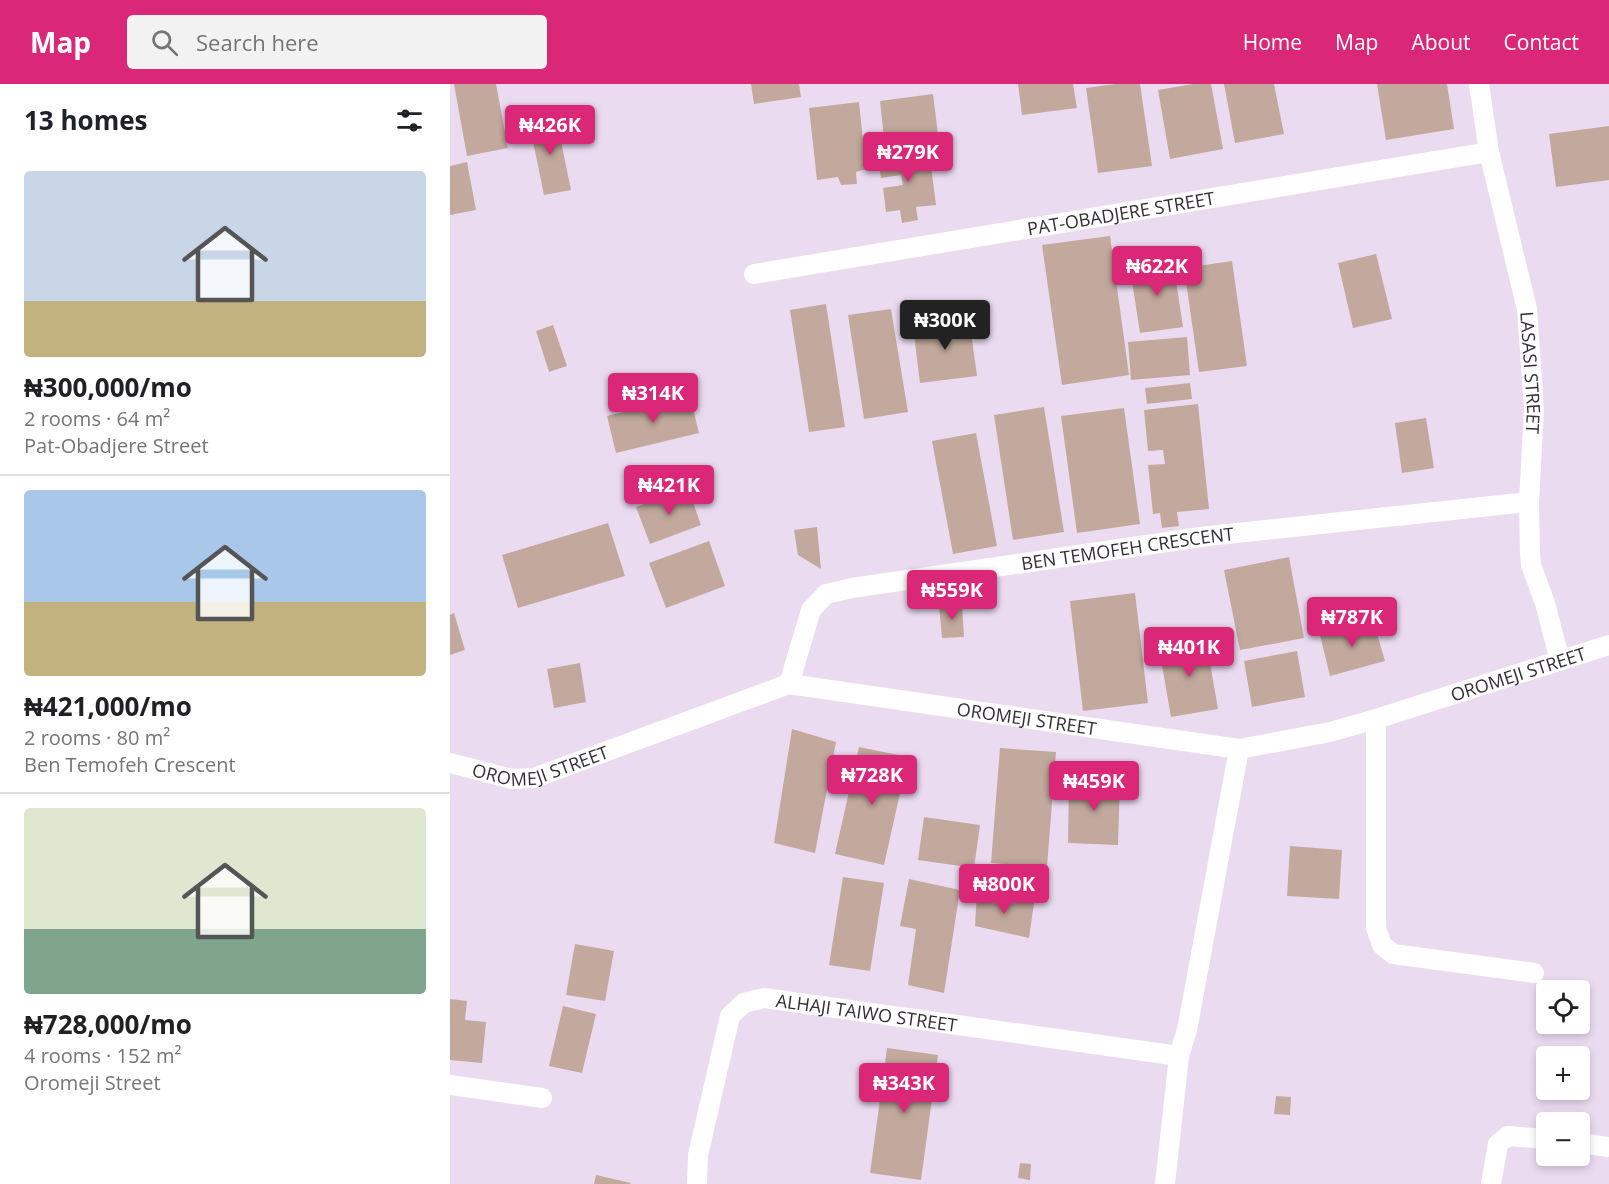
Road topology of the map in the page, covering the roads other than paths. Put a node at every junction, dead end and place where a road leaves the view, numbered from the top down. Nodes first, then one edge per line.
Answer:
1 (1479, 84) edge
2 (1489, 152) junction
3 (754, 274) dead end
4 (1529, 502) junction
5 (1609, 645) edge
6 (1560, 661) junction
7 (789, 684) junction
8 (1376, 719) junction
9 (1239, 749) junction
10 (450, 763) edge
11 (1534, 973) dead end
12 (1179, 1056) junction
13 (450, 1085) edge
14 (542, 1098) dead end
15 (1536, 1138) edge
16 (1590, 1144) edge
17 (1609, 1147) edge
18 (697, 1184) edge
19 (1165, 1184) edge
20 (1491, 1184) edge

1 - 2 street, LASASI STREET
2 - 3 street, PAT-OBADJERE STREET
2 - 4 street, LASASI STREET
4 - 6 street, LASASI STREET
4 - 7 street, BEN TEMOFEH CRESCENT
5 - 6 street, OROMEJI STREET
6 - 8 street, OROMEJI STREET
7 - 9 street, OROMEJI STREET
7 - 10 street, OROMEJI STREET
8 - 9 street, OROMEJI STREET
8 - 11 street
9 - 12 street
12 - 18 street, ALHAJI TAIWO STREET
12 - 19 street
13 - 14 street
15 - 20 street
16 - 17 street

